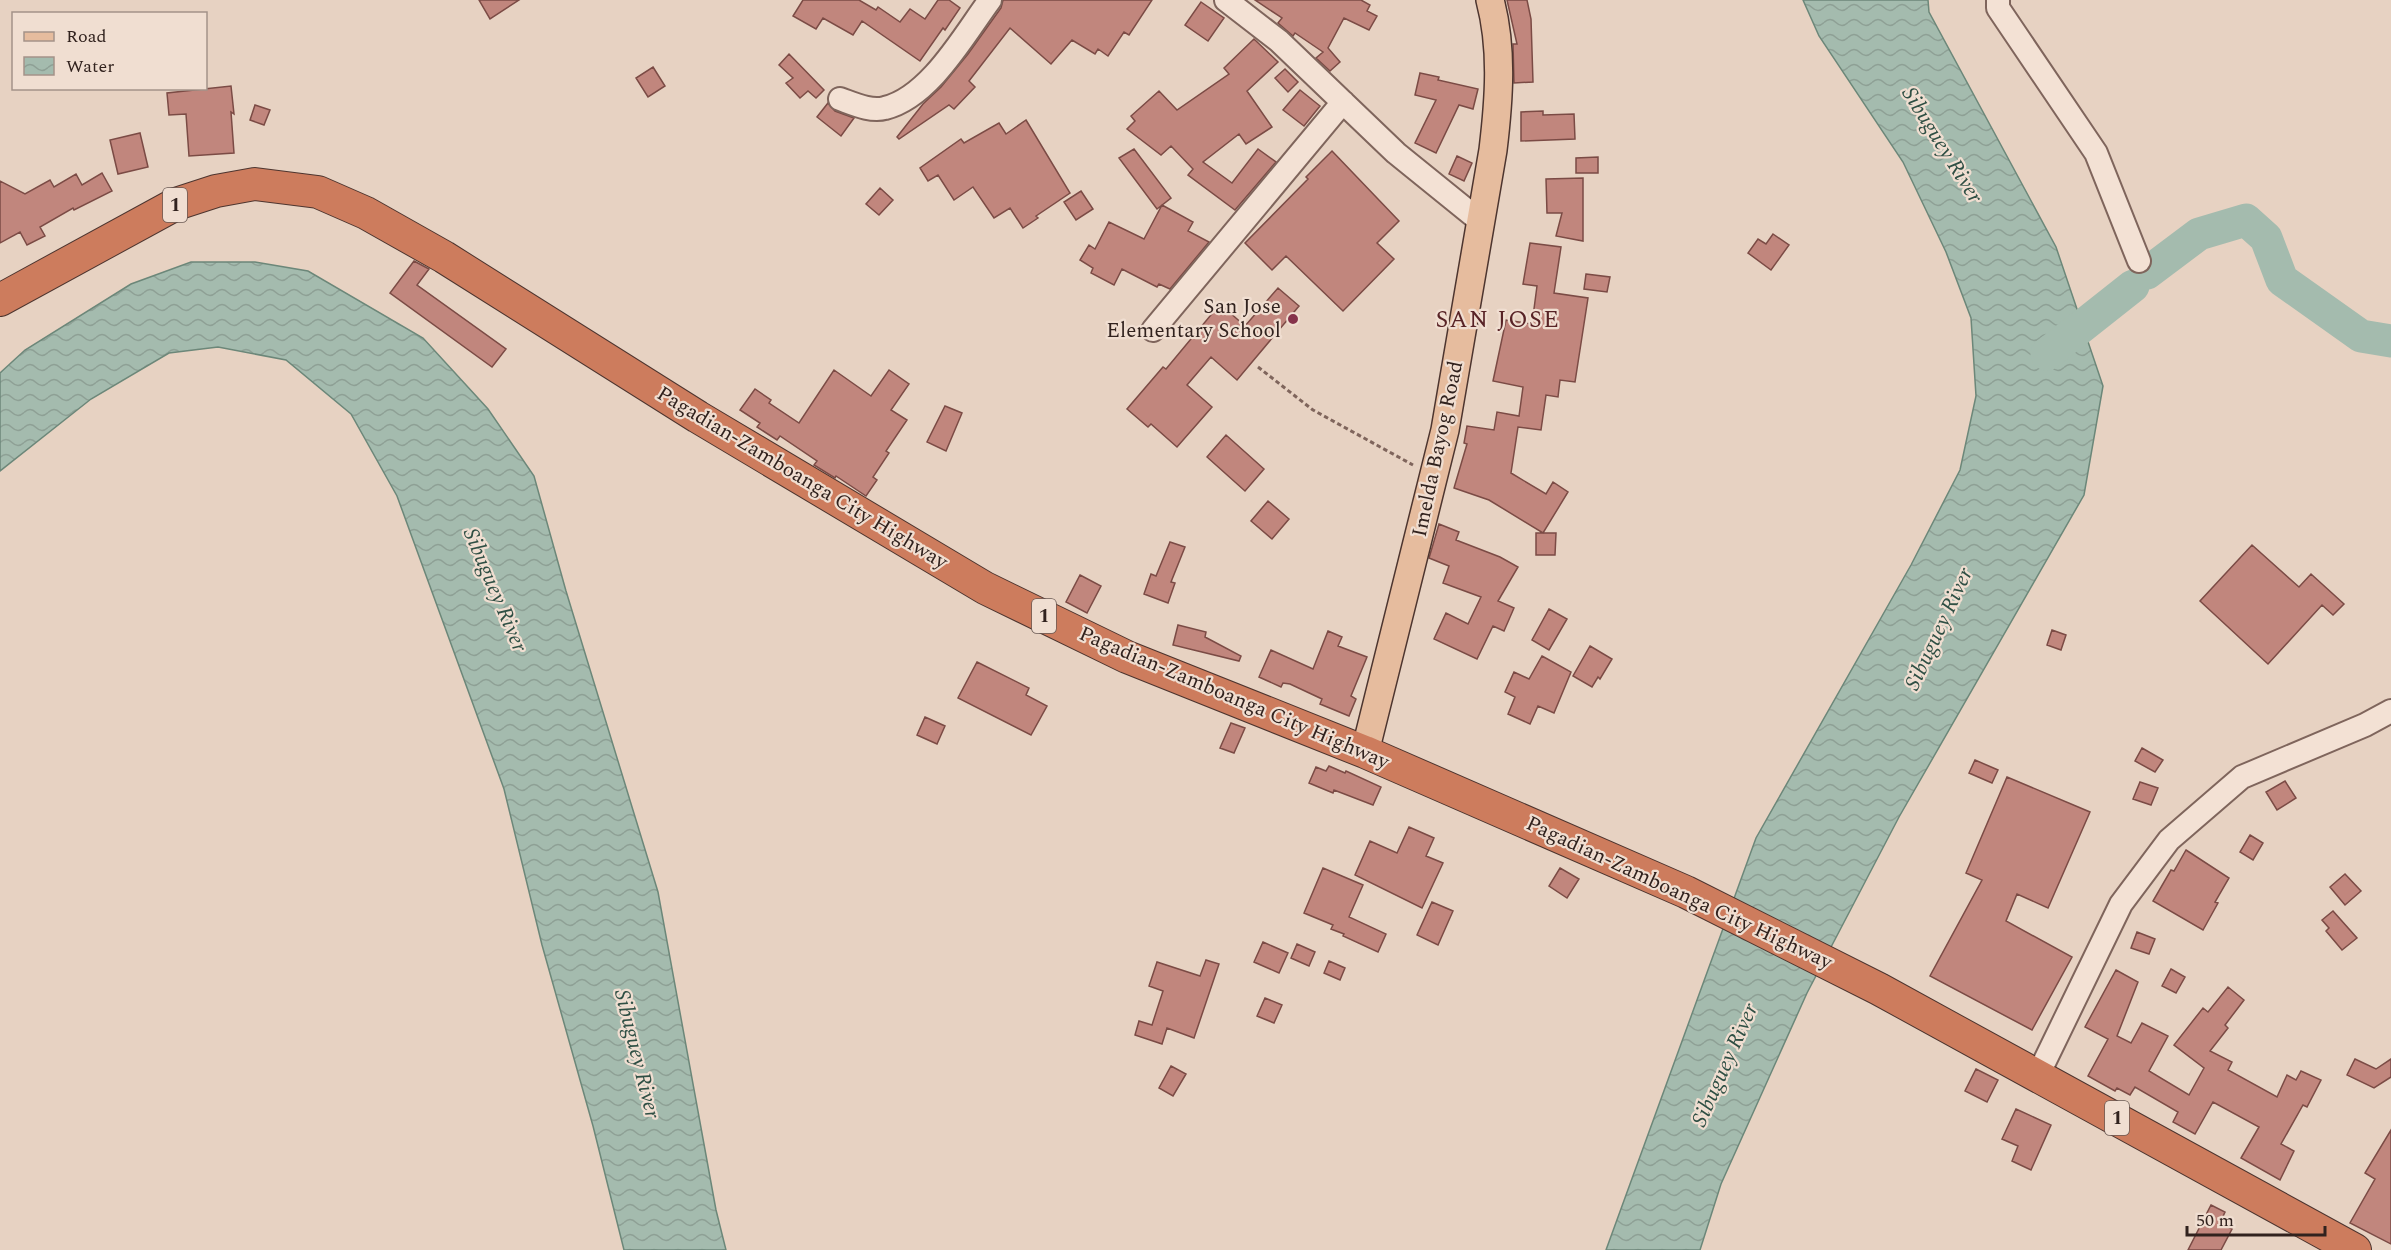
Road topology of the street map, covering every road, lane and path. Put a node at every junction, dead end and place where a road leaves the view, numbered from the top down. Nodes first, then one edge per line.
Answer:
1 (990, 0) edge
2 (1226, 0) edge
3 (1490, 0) edge
4 (1998, 0) edge
5 (840, 99) dead end
6 (1343, 102) junction
7 (1480, 221) junction
8 (2139, 261) dead end
9 (0, 300) edge
10 (1153, 330) dead end
11 (1258, 367) dead end
12 (1434, 476) junction
13 (2391, 711) edge
14 (1365, 752) junction
15 (2038, 1076) junction
16 (2355, 1250) edge

1 - 5 street
2 - 6 street
3 - 7 main road, Imelda Bayog Road
4 - 8 street
6 - 7 street
6 - 10 street
7 - 12 main road, Imelda Bayog Road
9 - 14 highway, Pagadian-Zamboanga City Highway / 1
11 - 12 path
12 - 14 main road, Imelda Bayog Road
13 - 15 street
14 - 15 highway, Pagadian-Zamboanga City Highway / 1
15 - 16 highway, Pagadian-Zamboanga City Highway / 1

